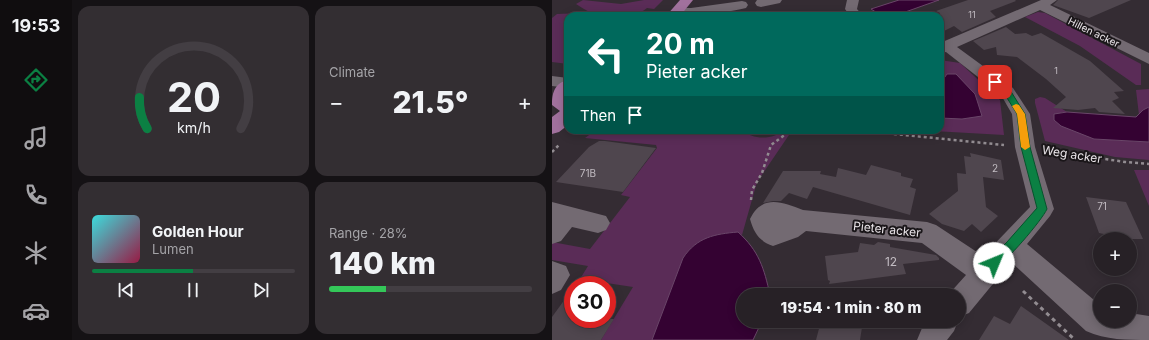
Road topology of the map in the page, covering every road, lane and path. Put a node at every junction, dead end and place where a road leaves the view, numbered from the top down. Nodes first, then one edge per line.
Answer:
1 (688, 0) edge
2 (776, 0) edge
3 (852, 0) edge
4 (761, 3) dead end
5 (1045, 3) edge
6 (742, 5) dead end
7 (676, 12) edge
8 (691, 12) edge
9 (854, 12) edge
10 (944, 47) edge
11 (944, 48) edge
12 (1149, 59) edge
13 (552, 81) edge
14 (564, 83) edge
15 (564, 89) edge
16 (564, 106) edge
17 (564, 118) edge
18 (552, 128) edge
19 (786, 134) edge
20 (892, 134) edge
21 (1026, 147) junction
22 (1149, 164) edge
23 (560, 213) edge
24 (766, 215) joint
25 (598, 223) dead end
26 (552, 233) edge
27 (997, 261) junction
28 (552, 274) edge
29 (552, 281) edge
30 (966, 295) edge
31 (938, 328) edge
32 (1149, 331) edge
33 (932, 340) edge
34 (1075, 340) edge

1 - 7 main road
2 - 4 street
3 - 9 street
5 - 10 street
5 - 12 street, Hillen acker
6 - 8 street
11 - 21 street
13 - 14 street
15 - 16 main road
17 - 18 main road
19 - 24 path
20 - 21 path, Weg acker
21 - 22 path, Weg acker
21 - 27 street
23 - 25 street
23 - 26 street
24 - 27 street, Pieter acker
27 - 30 street
27 - 32 street, Pieter acker
27 - 34 path
28 - 29 street
31 - 33 street

